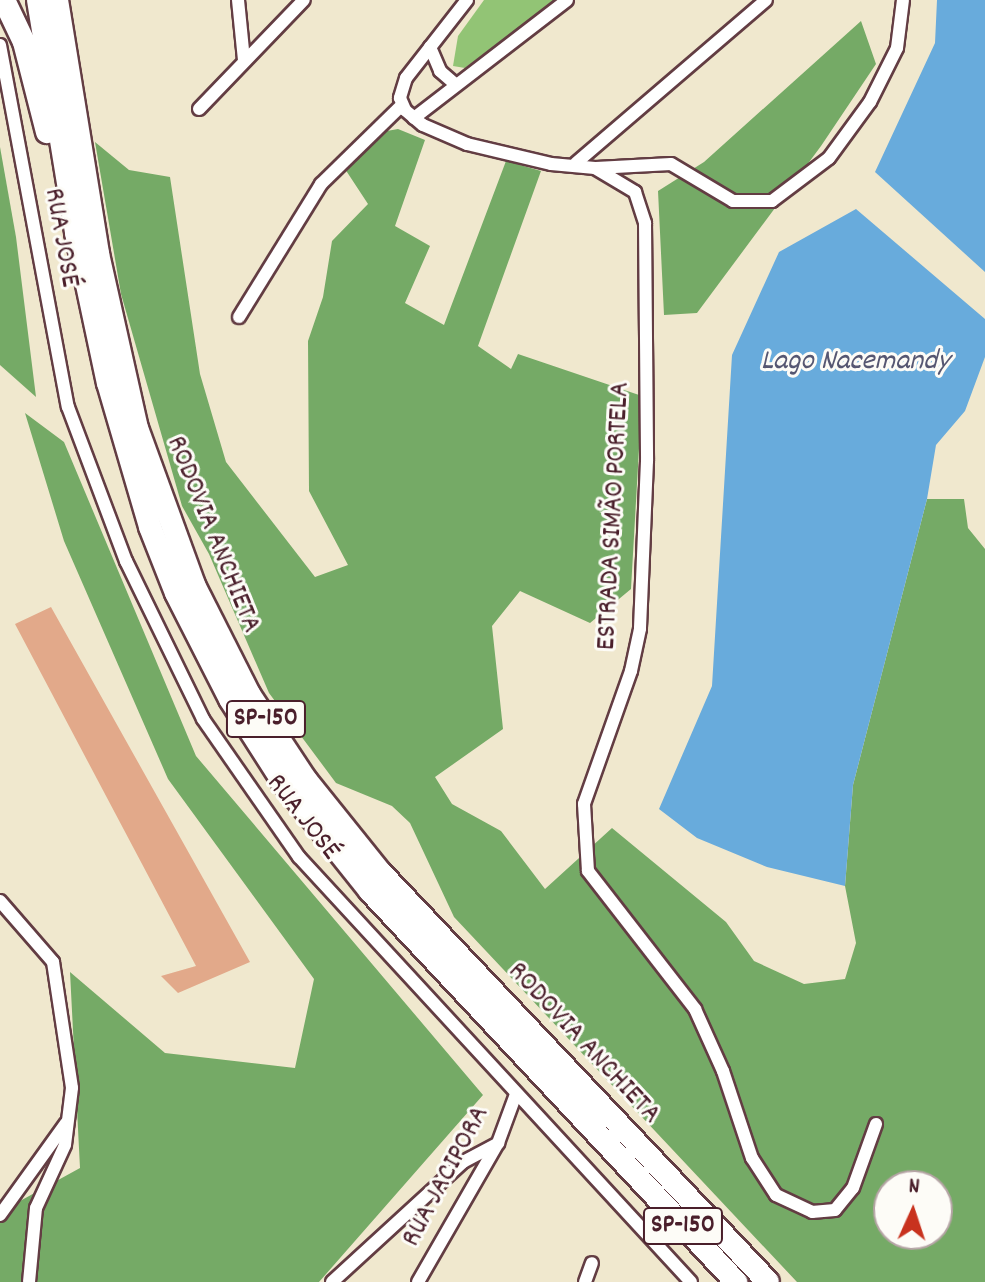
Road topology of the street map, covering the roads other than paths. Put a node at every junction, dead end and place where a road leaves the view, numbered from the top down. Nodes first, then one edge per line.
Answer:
1 (4, 0) edge
2 (38, 0) edge
3 (57, 0) edge
4 (238, 0) edge
5 (304, 0) edge
6 (467, 0) edge
7 (567, 0) edge
8 (766, 0) edge
9 (903, 0) edge
10 (0, 45) edge
11 (430, 47) junction
12 (244, 60) junction
13 (456, 85) junction
14 (401, 106) junction
15 (199, 109) dead end
16 (414, 118) junction
17 (576, 163) junction
18 (595, 168) junction
19 (76, 233) junction
20 (239, 317) dead end
21 (0, 901) edge
22 (516, 1094) junction
23 (71, 1110) junction
24 (876, 1124) dead end
25 (498, 1143) junction
26 (0, 1215) edge
27 (592, 1263) dead end
28 (29, 1282) edge
29 (332, 1282) edge
30 (418, 1282) edge
31 (585, 1282) edge
32 (691, 1282) edge
33 (736, 1282) edge
34 (768, 1282) edge

1 - 19 highway
2 - 19 highway, RODOVIA ANCHIETA / SP-150
3 - 34 highway, RODOVIA ANCHIETA / SP-150
4 - 12 street
5 - 12 street
6 - 11 street
7 - 13 street
8 - 17 street
9 - 18 street
10 - 22 street, RUA JOSÉ
11 - 13 street
11 - 14 street
12 - 15 street
13 - 16 street
14 - 16 street, ESTRADA SIMÃO PORTELA
14 - 20 street
16 - 17 street, ESTRADA SIMÃO PORTELA
17 - 18 street, ESTRADA SIMÃO PORTELA
18 - 24 street, ESTRADA SIMÃO PORTELA
19 - 33 highway, RODOVIA ANCHIETA / SP-150
21 - 23 street
22 - 25 street, RUA JACIPORA
22 - 32 street, RUA JOSÉ
23 - 26 street
23 - 28 street
25 - 29 street
25 - 30 street, RUA JACIPORA
27 - 31 street

